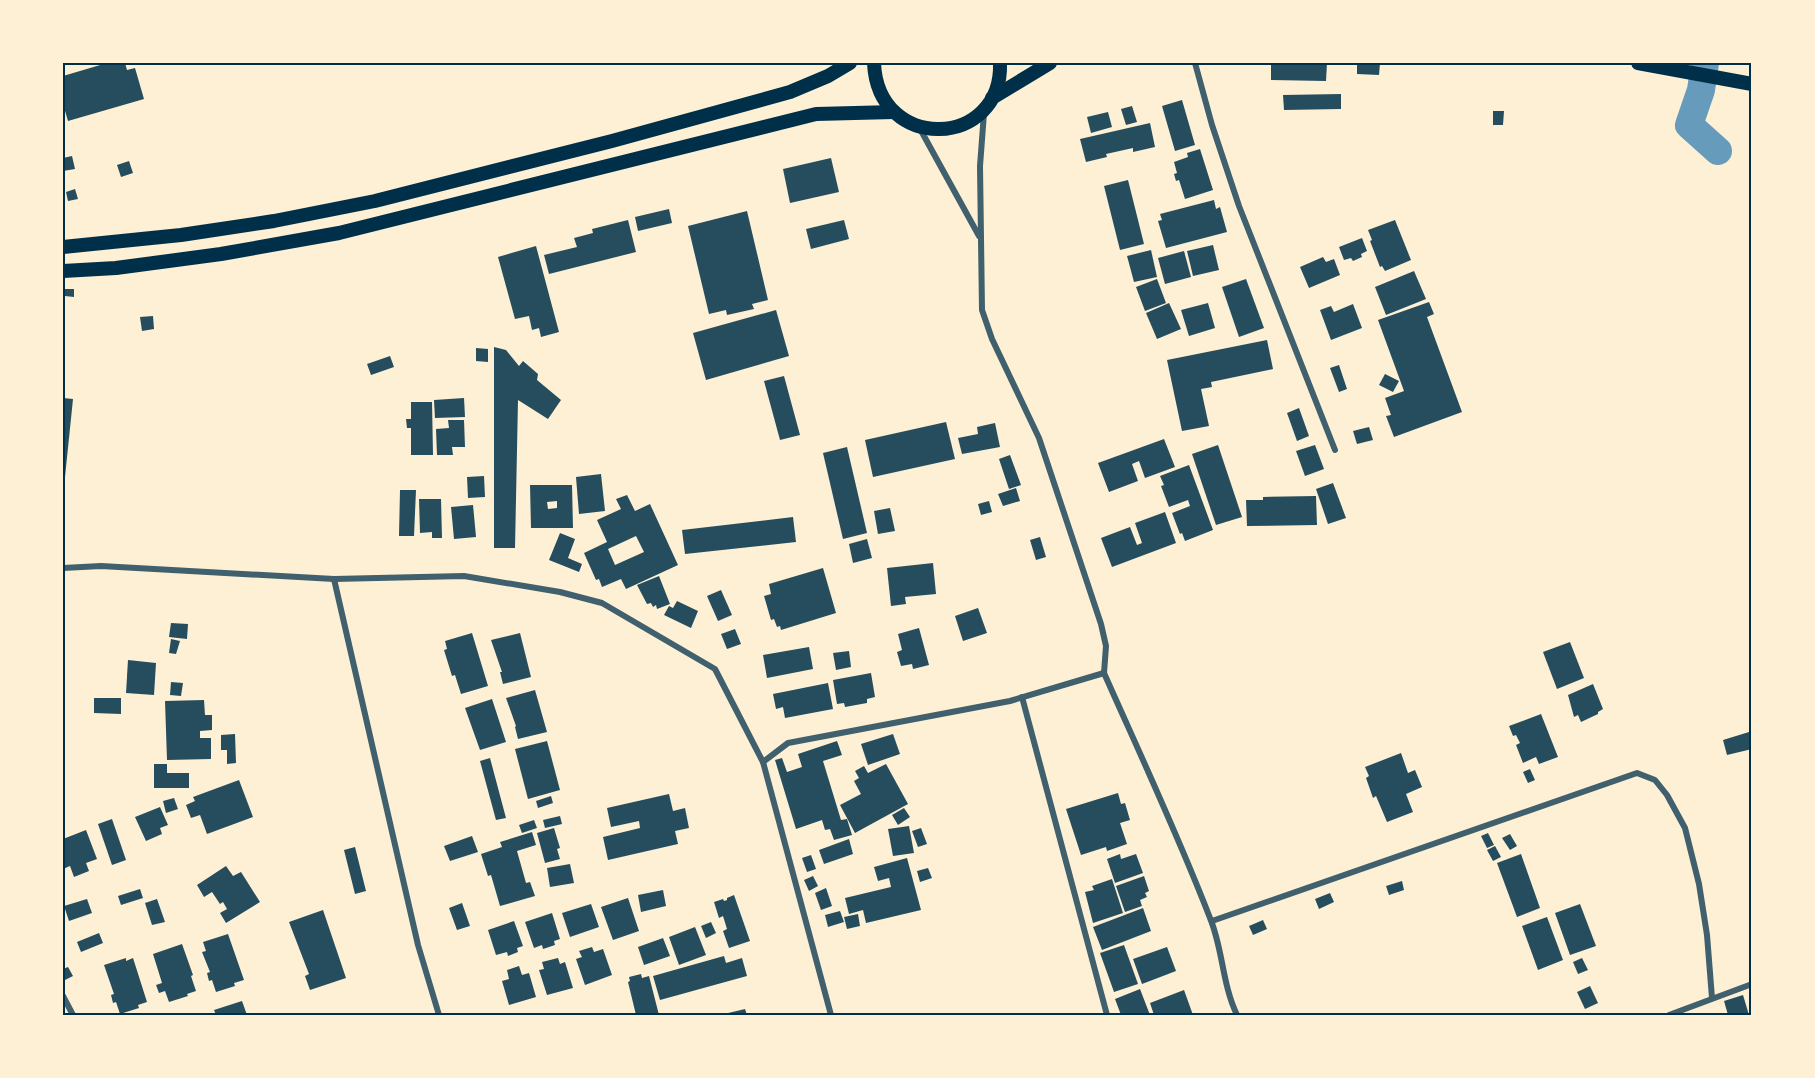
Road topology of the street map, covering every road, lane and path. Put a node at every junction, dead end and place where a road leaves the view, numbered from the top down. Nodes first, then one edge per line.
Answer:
1 (850, 63) edge
2 (874, 63) edge
3 (1000, 63) edge
4 (1050, 63) edge
5 (1195, 63) edge
6 (1638, 63) edge
7 (1752, 84) edge
8 (988, 104) junction
9 (894, 112) junction
10 (919, 127) junction
11 (981, 239) junction
12 (63, 247) edge
13 (63, 271) edge
14 (1335, 450) dead end
15 (63, 568) edge
16 (334, 579) junction
17 (1104, 673) junction
18 (1022, 697) junction
19 (763, 762) junction
20 (1212, 921) junction
21 (1752, 984) edge
22 (63, 996) edge
23 (1712, 998) junction
24 (73, 1015) edge
25 (439, 1015) edge
26 (831, 1015) edge
27 (1107, 1015) edge
28 (1237, 1015) edge
29 (1669, 1015) edge

1 - 12 main road
2 - 9 main road
3 - 8 main road
4 - 8 main road
5 - 14 street
6 - 7 main road
8 - 10 main road
8 - 11 street
9 - 10 main road
9 - 13 main road
10 - 11 street
11 - 17 street
15 - 16 street
16 - 19 street
16 - 25 street
17 - 18 street
17 - 20 street
18 - 19 street
18 - 27 street
19 - 26 street
20 - 23 street
20 - 28 street
21 - 23 street
22 - 24 street
23 - 29 street

